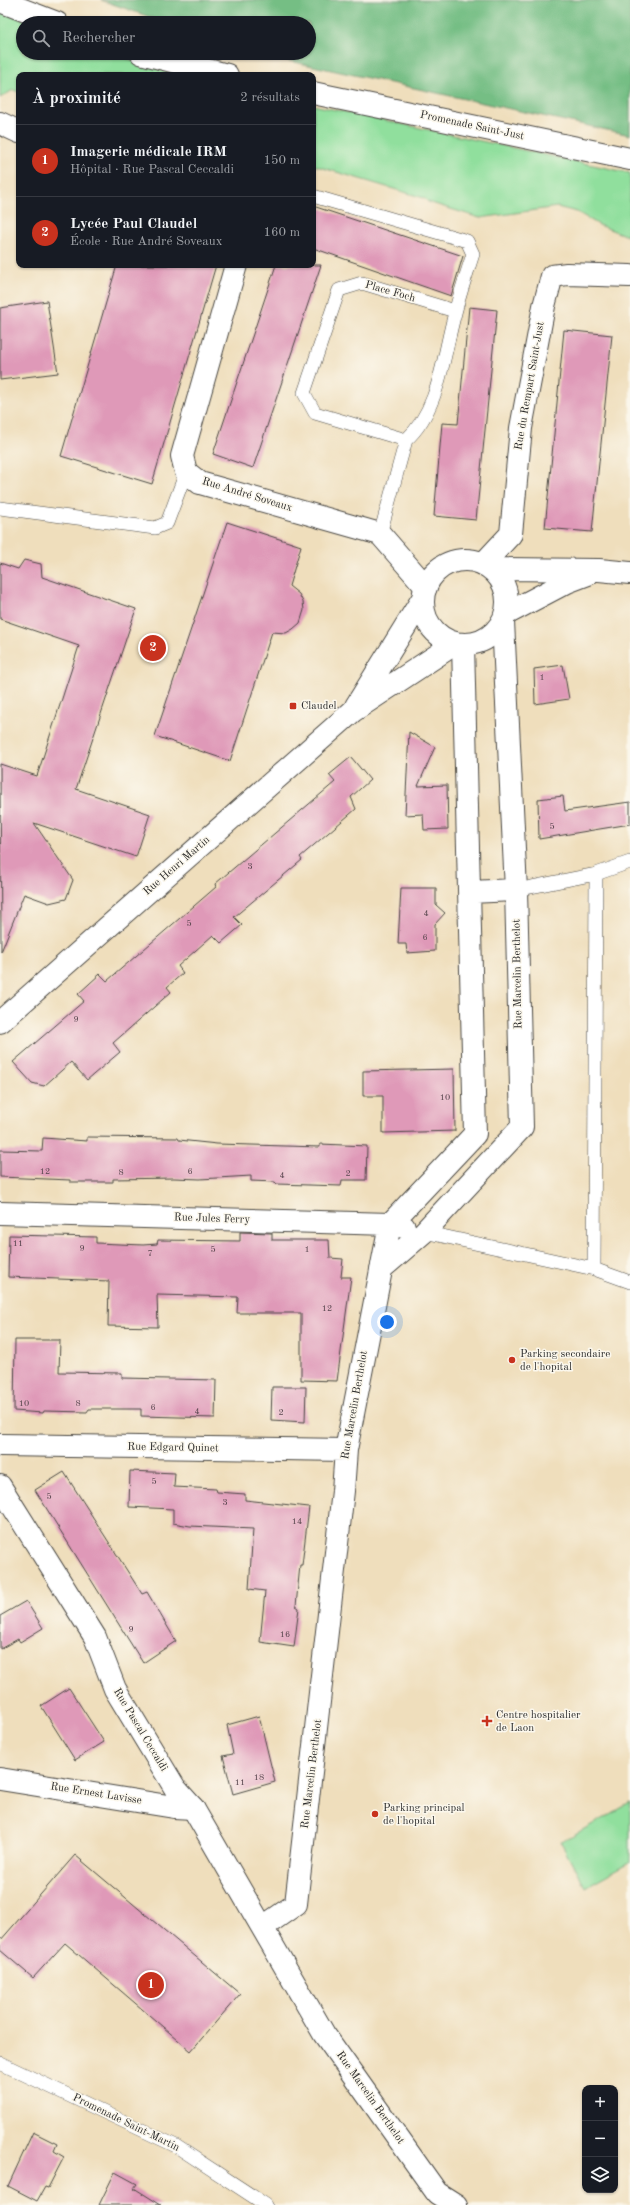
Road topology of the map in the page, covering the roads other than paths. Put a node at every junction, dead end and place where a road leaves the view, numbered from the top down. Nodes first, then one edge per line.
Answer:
1 (0, 1) edge
2 (40, 16) edge
3 (168, 60) edge
4 (214, 72) edge
5 (316, 95) edge
6 (0, 123) edge
7 (16, 131) edge
8 (630, 159) edge
9 (316, 197) edge
10 (235, 268) edge
11 (630, 276) edge
12 (455, 311) junction
13 (406, 440) junction
14 (186, 472) junction
15 (0, 508) edge
16 (380, 534) junction
17 (487, 567) junction
18 (599, 570) junction
19 (630, 573) edge
20 (424, 593) junction
21 (504, 617) junction
22 (459, 644) junction
23 (353, 710) junction
24 (630, 862) edge
25 (596, 874) junction
26 (516, 890) junction
27 (470, 892) junction
28 (0, 1022) edge
29 (0, 1213) edge
30 (390, 1224) junction
31 (424, 1232) junction
32 (381, 1269) junction
33 (594, 1269) junction
34 (630, 1282) edge
35 (0, 1445) edge
36 (346, 1450) junction
37 (0, 1486) edge
38 (0, 1778) edge
39 (193, 1808) junction
40 (263, 1927) junction
41 (0, 2063) edge
42 (266, 2205) edge
43 (456, 2205) edge

1 - 2 street
3 - 4 street
5 - 8 street, Promenade Saint-Just
6 - 7 street
9 - 12 lane
10 - 14 street
11 - 17 street, Rue du Rempart Saint-Just
12 - 13 lane
12 - 13 lane, Place Foch
13 - 16 lane
14 - 15 lane
14 - 16 street, Rue André Soveaux
16 - 20 street
17 - 18 street
17 - 20 street
17 - 21 street
18 - 19 street
18 - 21 street
20 - 22 street
20 - 23 street, Rue Henri Martin
21 - 22 street
21 - 26 street, Rue Marcelin Berthelot
22 - 23 street, Rue Henri Martin
22 - 27 street
23 - 28 street, Rue Henri Martin
24 - 25 lane
25 - 26 lane
25 - 33 lane
26 - 27 street
26 - 31 street, Rue Marcelin Berthelot
27 - 30 street
29 - 30 street, Rue Jules Ferry
30 - 31 street, Rue Jules Ferry
30 - 32 street, Rue Marcelin Berthelot
31 - 32 street, Rue Marcelin Berthelot
31 - 33 lane
32 - 36 street, Rue Marcelin Berthelot
33 - 34 lane
35 - 36 street, Rue Edgard Quinet
36 - 40 street, Rue Marcelin Berthelot
37 - 39 street, Rue Pascal Ceccaldi
38 - 39 street, Rue Ernest Lavisse
39 - 40 street, Rue Pascal Ceccaldi
40 - 43 street, Rue Marcelin Berthelot
41 - 42 lane, Promenade Saint-Martin

